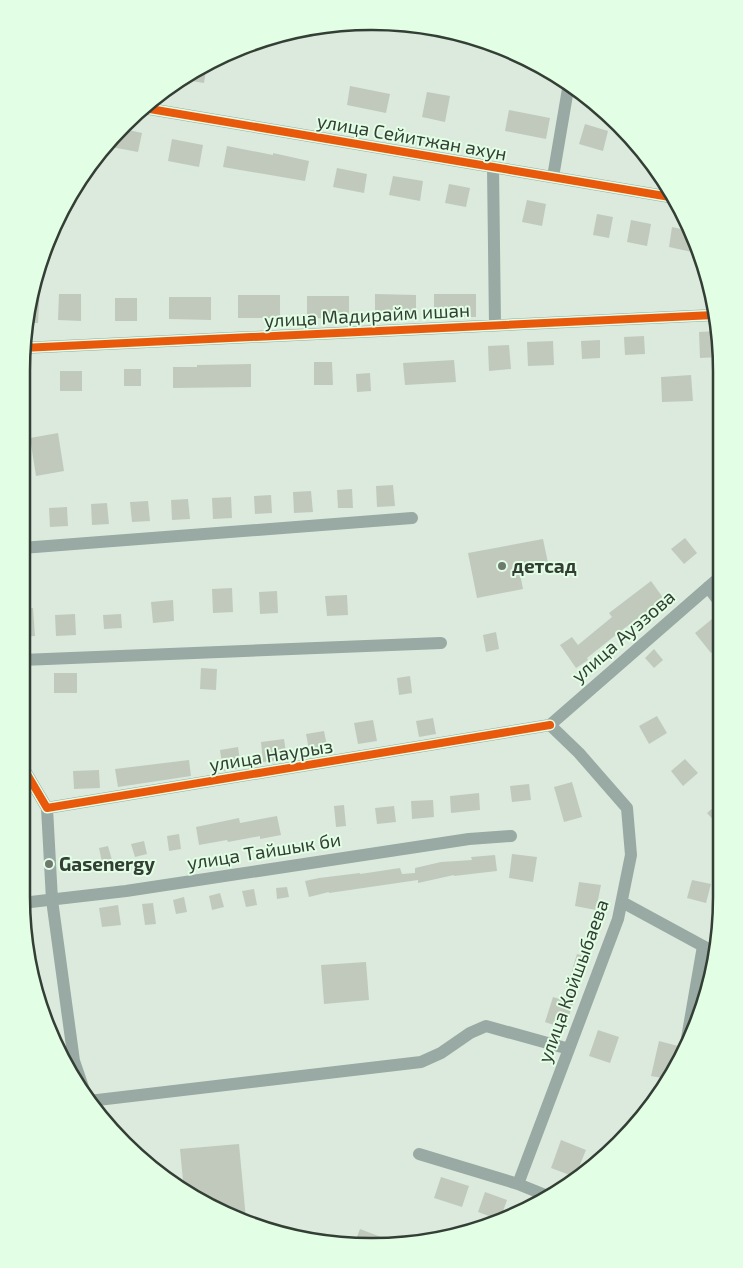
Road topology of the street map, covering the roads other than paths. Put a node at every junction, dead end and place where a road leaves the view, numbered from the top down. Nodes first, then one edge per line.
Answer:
1 (567, 93) edge
2 (153, 110) edge
3 (493, 167) junction
4 (553, 177) junction
5 (664, 196) edge
6 (708, 315) edge
7 (495, 325) junction
8 (31, 348) edge
9 (412, 518) dead end
10 (30, 547) edge
11 (713, 583) edge
12 (708, 587) junction
13 (713, 594) edge
14 (441, 643) dead end
15 (30, 660) edge
16 (550, 725) junction
17 (30, 779) edge
18 (48, 808) junction
19 (511, 836) dead end
20 (52, 900) junction
21 (622, 902) junction
22 (30, 903) edge
23 (703, 946) junction
24 (709, 949) edge
25 (691, 1018) edge
26 (569, 1049) junction
27 (76, 1067) edge
28 (98, 1100) edge
29 (419, 1154) dead end
30 (518, 1184) junction
31 (539, 1194) edge

1 - 4 street
2 - 3 street, улица Сейитжан ахун
3 - 4 street, улица Сейитжан ахун
3 - 7 street
4 - 5 street, улица Сейитжан ахун
6 - 7 street, улица Мадирайм ишан
7 - 8 street, улица Мадирайм ишан
9 - 10 street
11 - 12 street, улица Ауэзова
12 - 13 street
12 - 16 street, улица Ауэзова
14 - 15 street
16 - 18 street, улица Наурыз
16 - 21 street, улица Койшыбаева
17 - 18 street
18 - 20 street
19 - 20 street, улица Тайшык би
20 - 22 street, улица Тайшык би
20 - 27 street
21 - 23 street
21 - 26 street, улица Койшыбаева
23 - 24 street
23 - 25 street
26 - 28 street
26 - 30 street, улица Койшыбаева
29 - 30 street
30 - 31 street

